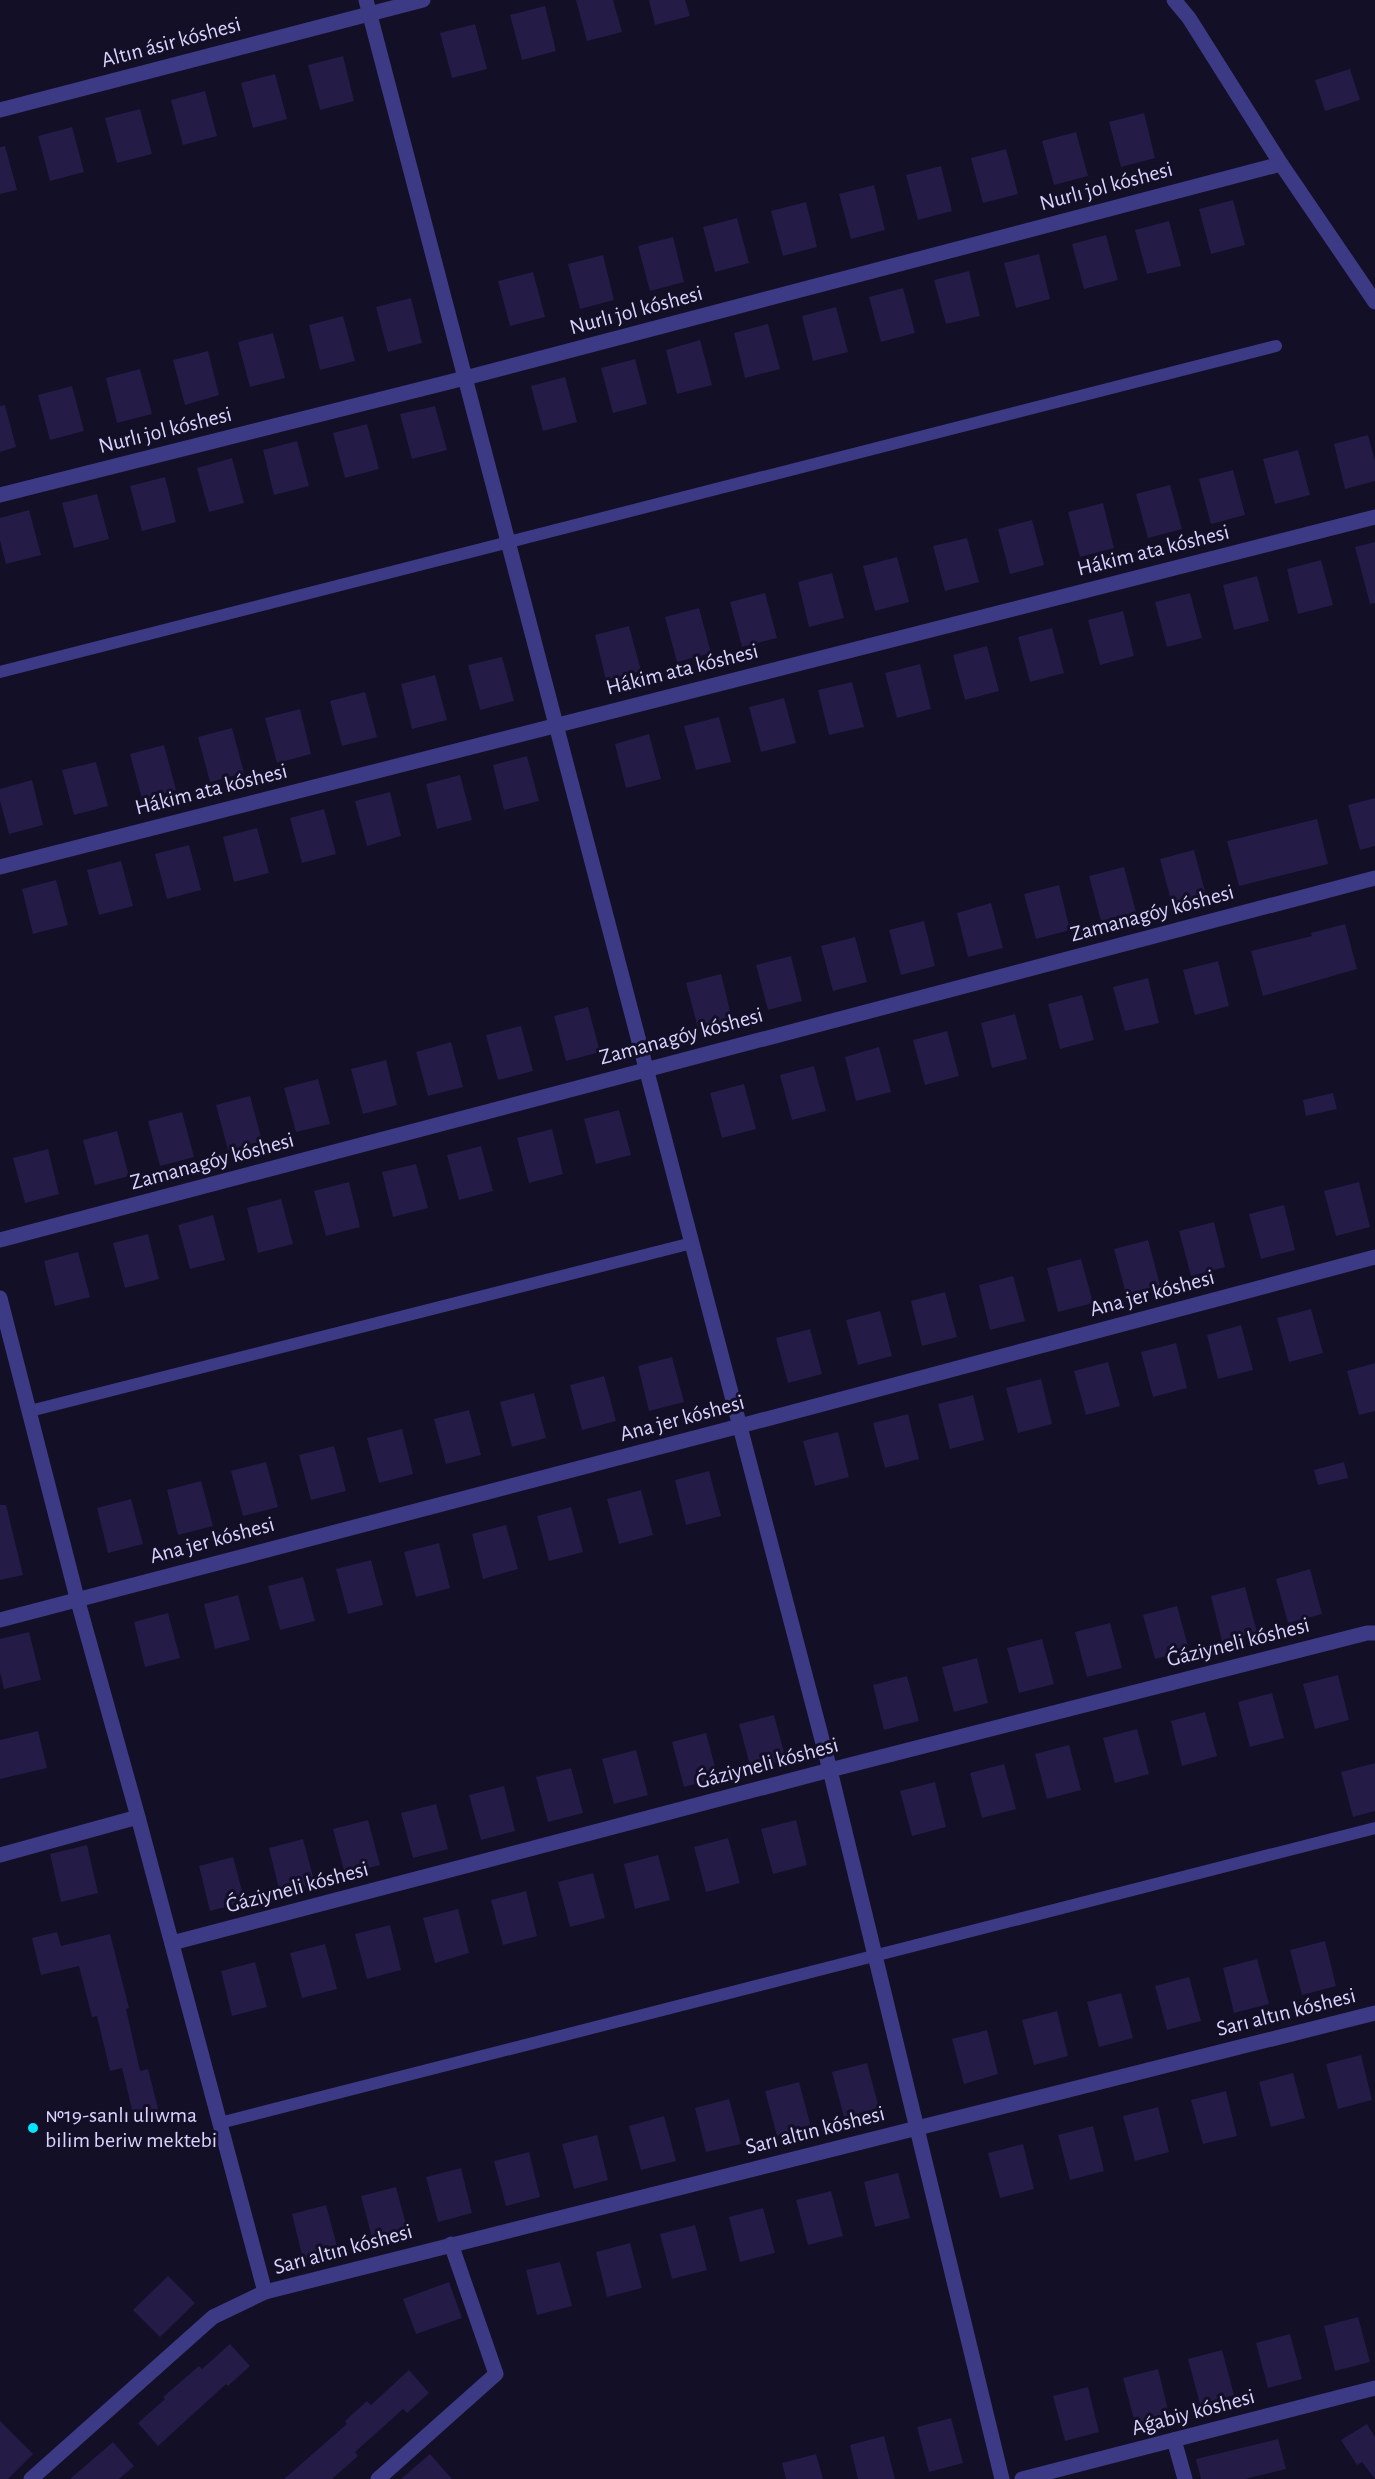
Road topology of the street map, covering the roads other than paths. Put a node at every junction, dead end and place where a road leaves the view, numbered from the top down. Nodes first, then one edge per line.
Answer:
1 (423, 0) edge
2 (1174, 0) edge
3 (368, 7) edge
4 (0, 110) edge
5 (1281, 164) junction
6 (1375, 302) edge
7 (1276, 346) dead end
8 (465, 378) junction
9 (0, 495) edge
10 (1375, 517) edge
11 (508, 542) junction
12 (0, 672) edge
13 (556, 724) junction
14 (0, 867) edge
15 (1375, 878) edge
16 (646, 1069) junction
17 (0, 1240) edge
18 (692, 1243) junction
19 (1375, 1257) edge
20 (0, 1298) edge
21 (30, 1412) junction
22 (740, 1426) junction
23 (77, 1598) junction
24 (0, 1620) edge
25 (1375, 1633) edge
26 (830, 1770) junction
27 (138, 1817) junction
28 (1375, 1828) edge
29 (0, 1854) edge
30 (172, 1943) junction
31 (875, 1955) junction
32 (1375, 2013) edge
33 (220, 2123) junction
34 (917, 2128) junction
35 (451, 2244) junction
36 (265, 2292) junction
37 (1375, 2388) edge
38 (1174, 2440) junction
39 (31, 2479) edge
40 (378, 2479) edge
41 (1002, 2479) edge
42 (1022, 2479) edge
43 (1185, 2479) edge

1 - 3 street, Altın ásir kóshesi
2 - 5 street
3 - 4 street, Altın ásir kóshesi
3 - 8 street
5 - 6 street
5 - 8 street, Nurlı jol kóshesi
7 - 11 lane
8 - 9 street, Nurlı jol kóshesi
8 - 11 street
10 - 13 street, Hákim ata kóshesi
11 - 12 lane
11 - 13 street
13 - 14 street, Hákim ata kóshesi
13 - 16 street
15 - 16 street, Zamanagóy kóshesi
16 - 17 street, Zamanagóy kóshesi
16 - 18 street
18 - 21 lane
18 - 22 street
19 - 22 street, Ana jer kóshesi
20 - 21 street
21 - 23 street
22 - 23 street, Ana jer kóshesi
22 - 26 street
23 - 24 street, Ana jer kóshesi
23 - 27 street
25 - 26 street, Ǵáziyneli kóshesi
26 - 30 street, Ǵáziyneli kóshesi
26 - 31 street
27 - 29 street
27 - 30 street
28 - 31 lane
30 - 33 street
31 - 33 lane
31 - 34 street
32 - 34 street, Sarı altın kóshesi
33 - 36 street
34 - 35 street, Sarı altın kóshesi
34 - 41 street
35 - 36 street, Sarı altın kóshesi
35 - 40 street
36 - 39 street, Sarı altın kóshesi
37 - 38 street, Aǵabiy kóshesi
38 - 42 street, Aǵabiy kóshesi
38 - 43 street

